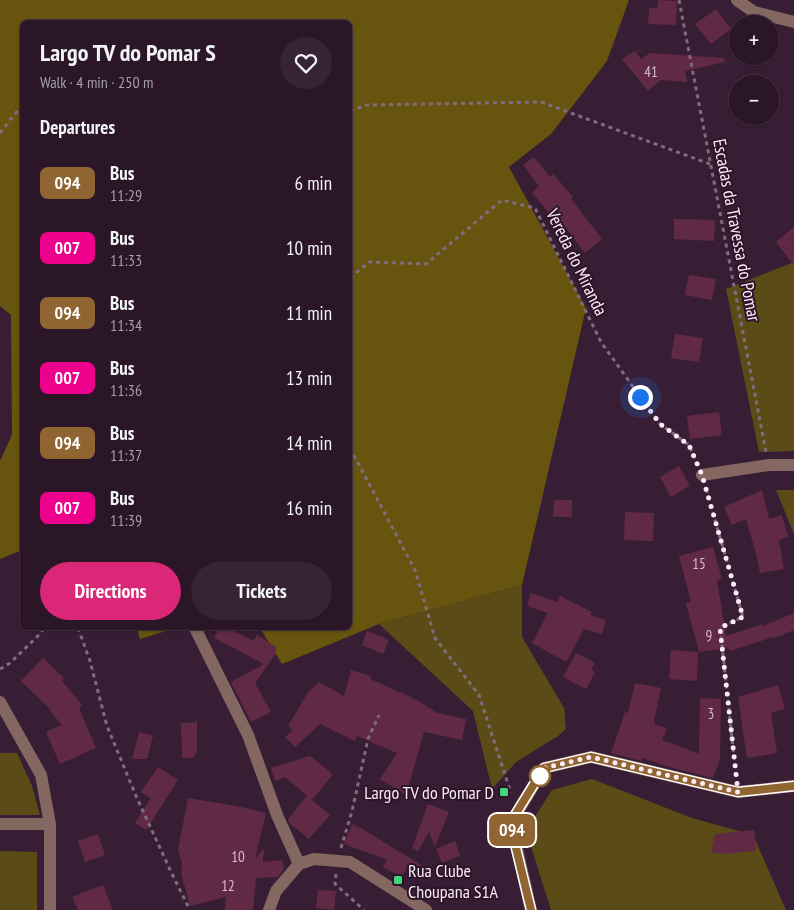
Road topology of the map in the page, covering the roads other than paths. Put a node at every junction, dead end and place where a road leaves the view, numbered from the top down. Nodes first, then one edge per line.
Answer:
1 (737, 0) edge
2 (794, 22) edge
3 (794, 465) edge
4 (702, 475) road end
5 (196, 630) edge
6 (0, 702) edge
7 (794, 786) edge
8 (0, 824) edge
9 (50, 824) junction
10 (299, 864) junction
11 (50, 910) edge
12 (269, 910) edge
13 (426, 910) edge
14 (531, 910) edge

1 - 2 street
3 - 4 street
5 - 10 street
6 - 9 street
7 - 14 street
8 - 9 street
9 - 11 street
10 - 12 street
10 - 13 street

